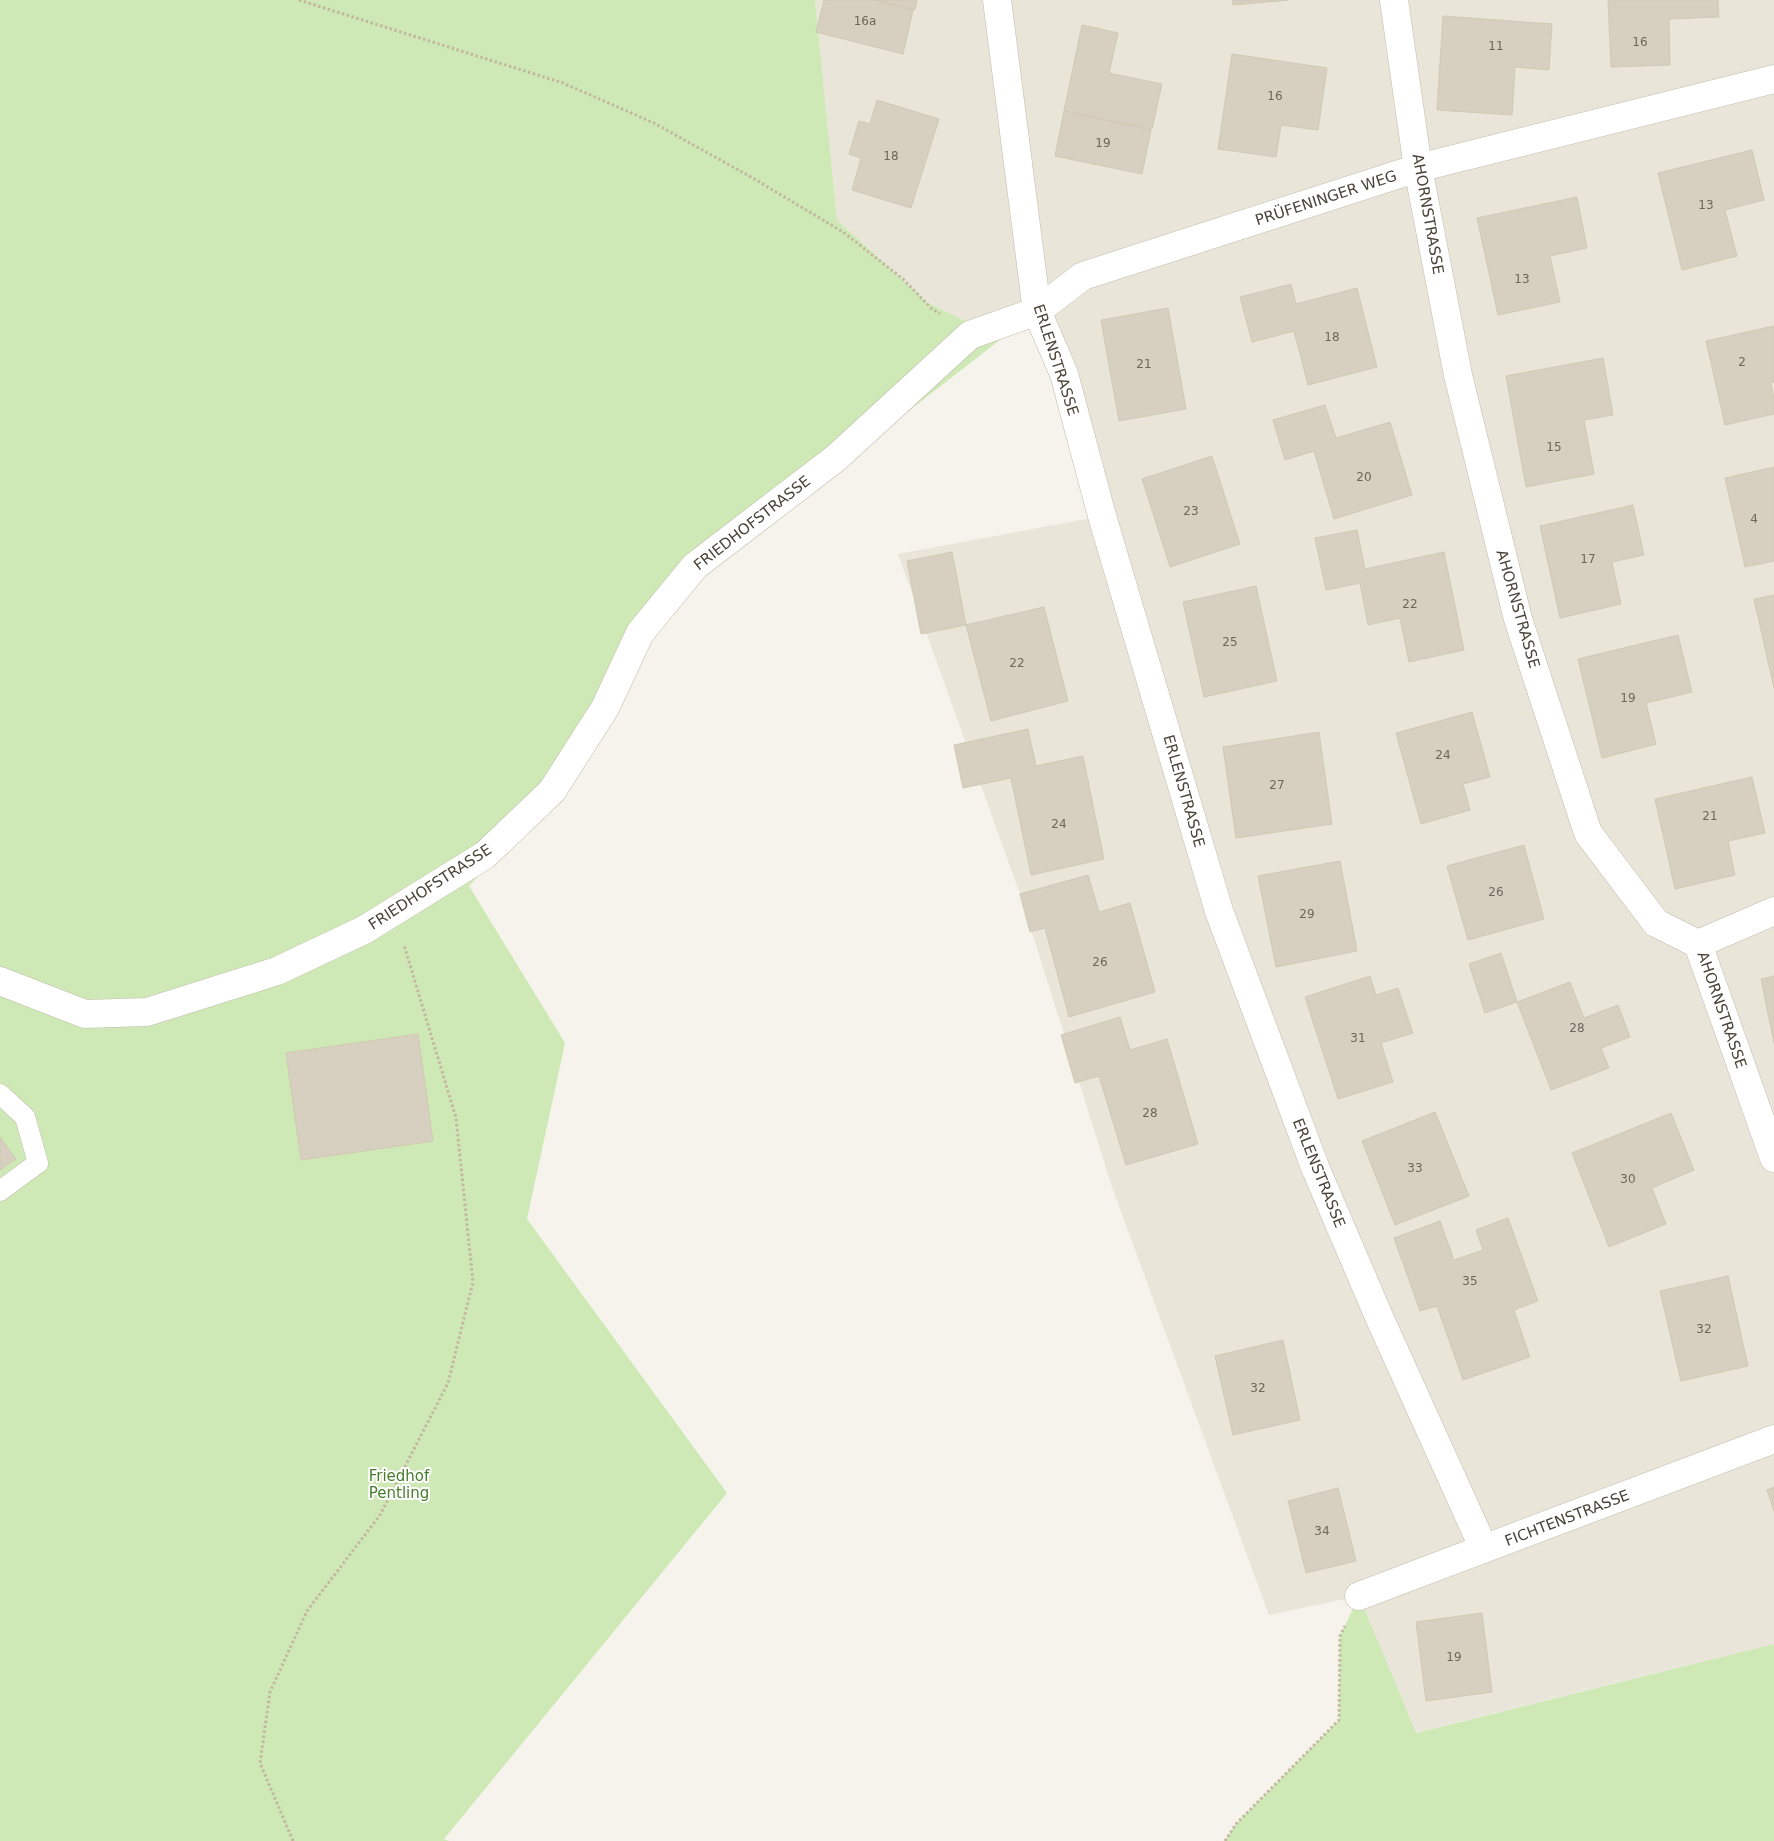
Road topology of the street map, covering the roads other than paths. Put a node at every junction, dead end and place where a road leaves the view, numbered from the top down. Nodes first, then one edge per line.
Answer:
1 (997, 0) edge
2 (1394, 0) edge
3 (1774, 79) edge
4 (1418, 168) junction
5 (1037, 311) junction
6 (1774, 911) edge
7 (1698, 944) junction
8 (0, 981) edge
9 (0, 1094) edge
10 (1774, 1158) edge
11 (0, 1191) edge
12 (1774, 1439) edge
13 (1484, 1549) junction
14 (1359, 1596) road end

1 - 5 street, ERLENSTRASSE
2 - 4 street, AHORNSTRASSE
3 - 4 street, PRÜFENINGER WEG
4 - 5 street, PRÜFENINGER WEG
4 - 7 street, AHORNSTRASSE
5 - 8 street, FRIEDHOFSTRASSE
5 - 13 street, ERLENSTRASSE
6 - 7 street
7 - 10 street, AHORNSTRASSE
9 - 11 lane
12 - 13 street, FICHTENSTRASSE
13 - 14 street, FICHTENSTRASSE

